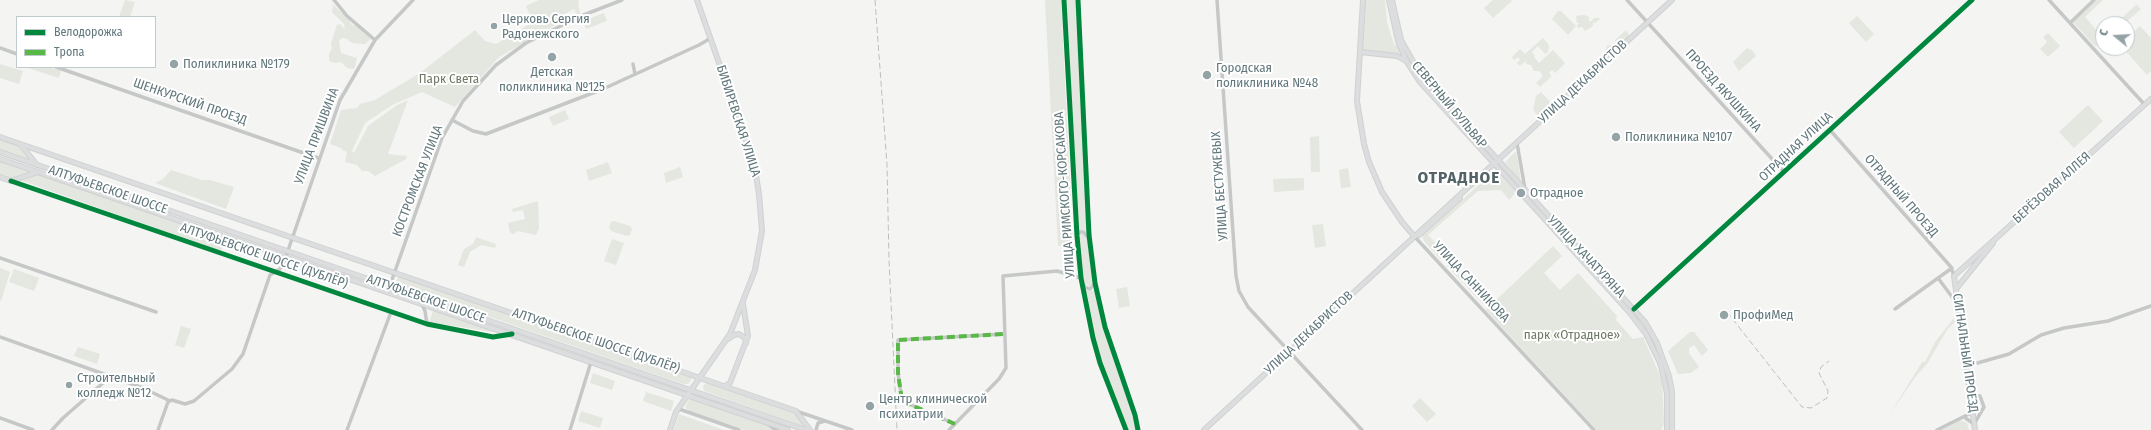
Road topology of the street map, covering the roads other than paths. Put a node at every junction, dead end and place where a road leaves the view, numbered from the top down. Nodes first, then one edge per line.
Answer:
1 (334, 0) edge
2 (413, 0) edge
3 (622, 0) edge
4 (697, 0) edge
5 (1064, 0) edge
6 (1078, 0) edge
7 (1217, 0) edge
8 (1363, 0) edge
9 (1389, 0) edge
10 (1392, 0) edge
11 (1627, 0) edge
12 (1672, 0) edge
13 (1972, 0) edge
14 (2049, 0) edge
15 (2094, 0) edge
16 (1647, 23) junction
17 (2070, 23) junction
18 (711, 38) junction
19 (375, 40) junction
20 (0, 48) edge
21 (1360, 52) junction
22 (16, 54) edge
23 (1407, 62) junction
24 (633, 64) dead end
25 (59, 68) edge
26 (635, 74) junction
27 (2151, 100) edge
28 (2145, 105) junction
29 (452, 120) junction
30 (1830, 130) junction
31 (0, 137) edge
32 (1518, 143) junction
33 (21, 144) junction
34 (0, 152) edge
35 (318, 158) junction
36 (0, 159) edge
37 (1496, 163) junction
38 (37, 165) junction
39 (38, 172) junction
40 (1784, 172) junction
41 (0, 177) edge
42 (11, 181) junction
43 (1526, 192) junction
44 (2000, 235) junction
45 (1077, 236) junction
46 (1414, 236) junction
47 (291, 237) junction
48 (1089, 238) junction
49 (286, 254) junction
50 (0, 258) edge
51 (1952, 268) junction
52 (269, 270) junction
53 (275, 272) junction
54 (395, 272) junction
55 (270, 275) junction
56 (1954, 276) junction
57 (1081, 278) junction
58 (1938, 278) junction
59 (1082, 283) junction
60 (1095, 284) junction
61 (390, 286) junction
62 (1956, 289) junction
63 (388, 291) junction
64 (743, 301) junction
65 (421, 303) junction
66 (1958, 305) junction
67 (2151, 306) edge
68 (1895, 309) dead end
69 (1632, 311) junction
70 (156, 312) dead end
71 (391, 312) junction
72 (427, 324) junction
73 (512, 334) junction
74 (1004, 334) junction
75 (0, 337) edge
76 (727, 340) junction
77 (746, 343) junction
78 (1290, 351) junction
79 (591, 362) junction
80 (1967, 366) junction
81 (111, 376) junction
82 (701, 378) junction
83 (733, 378) junction
84 (725, 386) junction
85 (692, 390) junction
86 (735, 390) junction
87 (688, 395) junction
88 (1971, 395) junction
89 (170, 401) junction
90 (679, 409) junction
91 (796, 411) junction
92 (1973, 412) junction
93 (1964, 416) junction
94 (0, 418) edge
95 (762, 421) junction
96 (825, 421) junction
97 (955, 424) junction
98 (1974, 424) junction
99 (33, 430) edge
100 (52, 430) edge
101 (158, 430) edge
102 (347, 430) edge
103 (570, 430) edge
104 (670, 430) edge
105 (740, 430) edge
106 (776, 430) edge
107 (788, 430) edge
108 (806, 430) edge
109 (810, 430) edge
110 (816, 430) edge
111 (852, 430) edge
112 (949, 430) edge
113 (1126, 430) edge
114 (1138, 430) edge
115 (1204, 430) edge
116 (1362, 430) edge
117 (1594, 430) edge
118 (1667, 430) edge
119 (1672, 430) edge
120 (1937, 430) edge
121 (1975, 430) edge

1 - 19 street
2 - 19 street, УЛИЦА ПРИШВИНА
3 - 29 street, КОСТРОМСКАЯ УЛИЦА
4 - 18 main road, БИБИРЕВСКАЯ УЛИЦА
5 - 45 street, УЛИЦА РИМСКОГО-КОРСАКОВА
6 - 48 street, УЛИЦА РИМСКОГО-КОРСАКОВА
7 - 78 street, УЛИЦА БЕСТУЖЕВЫХ
8 - 21 main road
9 - 23 main road, СЕВЕРНЫЙ БУЛЬВАР
10 - 37 main road, СЕВЕРНЫЙ БУЛЬВАР
11 - 16 street, ПРОЕЗД ЯКУШКИНА
12 - 16 main road, УЛИЦА ДЕКАБРИСТОВ
13 - 30 street, ОТРАДНАЯ УЛИЦА
14 - 17 street
15 - 17 street
16 - 32 main road, УЛИЦА ДЕКАБРИСТОВ
16 - 40 street, ПРОЕЗД ЯКУШКИНА
17 - 28 street
18 - 26 street
18 - 64 main road, БИБИРЕВСКАЯ УЛИЦА
19 - 35 street, УЛИЦА ПРИШВИНА
20 - 22 street
21 - 23 main road
21 - 46 main road
23 - 37 main road, СЕВЕРНЫЙ БУЛЬВАР
24 - 26 street
25 - 35 street, ШЕНКУРСКИЙ ПРОЕЗД
26 - 29 street
27 - 28 main road, БЕРЁЗОВАЯ АЛЛЕЯ
28 - 44 main road, БЕРЁЗОВАЯ АЛЛЕЯ
29 - 54 street, КОСТРОМСКАЯ УЛИЦА
30 - 40 street, ОТРАДНАЯ УЛИЦА
30 - 51 street, ОТРАДНЫЙ ПРОЕЗД
31 - 33 main road, АЛТУФЬЕВСКОЕ ШОССЕ (ДУБЛЁР)
32 - 37 main road, УЛИЦА ДЕКАБРИСТОВ
32 - 43 street
33 - 38 main road
33 - 47 main road, АЛТУФЬЕВСКОЕ ШОССЕ (ДУБЛЁР)
34 - 38 main road, АЛТУФЬЕВСКОЕ ШОССЕ
35 - 47 street, УЛИЦА ПРИШВИНА
36 - 39 main road, АЛТУФЬЕВСКОЕ ШОССЕ
37 - 43 main road, УЛИЦА ХАЧАТУРЯНА
37 - 46 main road, УЛИЦА ДЕКАБРИСТОВ
37 - 69 main road, УЛИЦА ХАЧАТУРЯНА
38 - 49 main road, АЛТУФЬЕВСКОЕ ШОССЕ
39 - 42 main road
39 - 49 main road, АЛТУФЬЕВСКОЕ ШОССЕ
40 - 69 street, ОТРАДНАЯ УЛИЦА
41 - 42 main road, АЛТУФЬЕВСКОЕ ШОССЕ (ДУБЛЁР)
42 - 52 street, АЛТУФЬЕВСКОЕ ШОССЕ (ДУБЛЁР)
43 - 69 main road, УЛИЦА ХАЧАТУРЯНА
44 - 56 main road, БЕРЁЗОВАЯ АЛЛЕЯ
44 - 62 main road
45 - 48 street
45 - 57 street, УЛИЦА РИМСКОГО-КОРСАКОВА
46 - 78 main road, УЛИЦА ДЕКАБРИСТОВ
46 - 117 street, УЛИЦА САННИКОВА
47 - 49 street, УЛИЦА ПРИШВИНА
47 - 54 main road, АЛТУФЬЕВСКОЕ ШОССЕ (ДУБЛЁР)
48 - 60 street, УЛИЦА РИМСКОГО-КОРСАКОВА
49 - 53 street, УЛИЦА ПРИШВИНА
49 - 61 main road, АЛТУФЬЕВСКОЕ ШОССЕ
49 - 63 main road, АЛТУФЬЕВСКОЕ ШОССЕ
50 - 70 street
51 - 56 street, ОТРАДНЫЙ ПРОЕЗД
51 - 58 street
52 - 53 street, АЛТУФЬЕВСКОЕ ШОССЕ (ДУБЛЁР)
52 - 55 street
53 - 55 street
53 - 71 street, АЛТУФЬЕВСКОЕ ШОССЕ (ДУБЛЁР)
54 - 61 street, КОСТРОМСКАЯ УЛИЦА
54 - 82 main road, АЛТУФЬЕВСКОЕ ШОССЕ (ДУБЛЁР)
55 - 89 street
56 - 62 main road, СИГНАЛЬНЫЙ ПРОЕЗД
57 - 59 street, УЛИЦА РИМСКОГО-КОРСАКОВА
57 - 74 street
58 - 66 street
58 - 68 street
59 - 60 street
59 - 113 street, УЛИЦА РИМСКОГО-КОРСАКОВА
60 - 114 street, УЛИЦА РИМСКОГО-КОРСАКОВА
61 - 63 street, КОСТРОМСКАЯ УЛИЦА
61 - 85 main road, АЛТУФЬЕВСКОЕ ШОССЕ
62 - 66 main road, СИГНАЛЬНЫЙ ПРОЕЗД
63 - 65 main road, АЛТУФЬЕВСКОЕ ШОССЕ
64 - 76 main road, БИБИРЕВСКАЯ УЛИЦА
64 - 77 main road
65 - 72 street
65 - 73 main road, АЛТУФЬЕВСКОЕ ШОССЕ
66 - 80 main road, СИГНАЛЬНЫЙ ПРОЕЗД
67 - 80 street
69 - 118 main road, УЛИЦА ХАЧАТУРЯНА
69 - 119 main road, УЛИЦА ХАЧАТУРЯНА
71 - 72 street, АЛТУФЬЕВСКОЕ ШОССЕ (ДУБЛЁР)
71 - 102 street
72 - 73 street, АЛТУФЬЕВСКОЕ ШОССЕ (ДУБЛЁР)
73 - 79 main road, АЛТУФЬЕВСКОЕ ШОССЕ
74 - 97 street
74 - 97 street
75 - 81 street
76 - 77 main road
76 - 82 main road, БИБИРЕВСКАЯ УЛИЦА
77 - 83 main road
78 - 115 main road, УЛИЦА ДЕКАБРИСТОВ
78 - 116 street, УЛИЦА БЕСТУЖЕВЫХ
79 - 87 main road, АЛТУФЬЕВСКОЕ ШОССЕ
79 - 103 street
80 - 88 main road, СИГНАЛЬНЫЙ ПРОЕЗД
81 - 89 street
81 - 100 street
82 - 84 main road, АЛТУФЬЕВСКОЕ ШОССЕ (ДУБЛЁР)
82 - 85 main road, БИБИРЕВСКАЯ УЛИЦА
83 - 84 main road
83 - 86 main road
84 - 86 main road, АЛТУФЬЕВСКОЕ ШОССЕ (ДУБЛЁР)
85 - 87 main road, БИБИРЕВСКАЯ УЛИЦА
85 - 108 main road, АЛТУФЬЕВСКОЕ ШОССЕ
86 - 91 main road, АЛТУФЬЕВСКОЕ ШОССЕ (ДУБЛЁР)
87 - 90 main road, БИБИРЕВСКАЯ УЛИЦА
87 - 95 main road, АЛТУФЬЕВСКОЕ ШОССЕ
88 - 92 main road, СИГНАЛЬНЫЙ ПРОЕЗД
88 - 98 street
89 - 101 street
90 - 104 main road, БИБИРЕВСКАЯ УЛИЦА
90 - 105 street
91 - 96 street, АЛТУФЬЕВСКОЕ ШОССЕ (ДУБЛЁР)
91 - 109 main road
92 - 93 street
92 - 98 main road, СИГНАЛЬНЫЙ ПРОЕЗД
93 - 98 street
93 - 120 street
94 - 99 street
95 - 106 street
95 - 107 main road, АЛТУФЬЕВСКОЕ ШОССЕ
96 - 110 street
96 - 111 street, АЛТУФЬЕВСКОЕ ШОССЕ (ДУБЛЁР)
97 - 112 street
98 - 121 main road, СИГНАЛЬНЫЙ ПРОЕЗД

